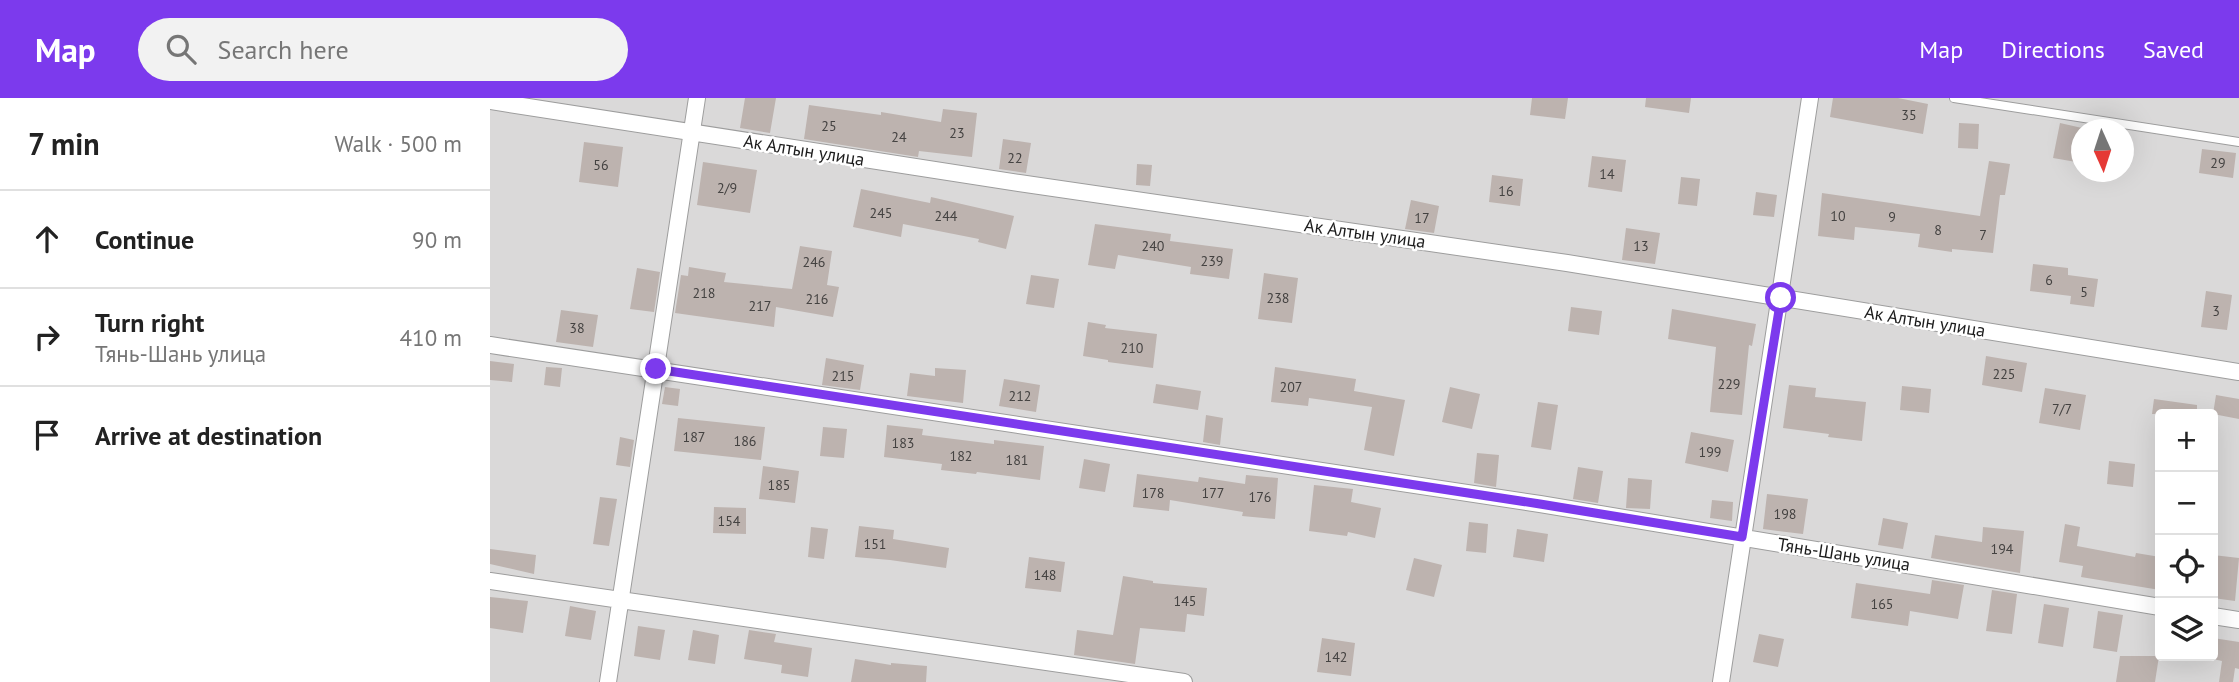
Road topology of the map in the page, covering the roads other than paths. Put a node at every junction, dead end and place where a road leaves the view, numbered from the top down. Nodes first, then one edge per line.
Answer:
1 (697, 98) edge
2 (1810, 98) edge
3 (1954, 98) edge
4 (490, 101) edge
5 (692, 132) junction
6 (2239, 142) edge
7 (1781, 298) junction
8 (490, 345) edge
9 (656, 369) junction
10 (2239, 372) edge
11 (1742, 537) junction
12 (490, 581) edge
13 (620, 600) junction
14 (2155, 606) edge
15 (2218, 617) edge
16 (2239, 620) edge
17 (608, 682) edge
18 (1184, 682) edge
19 (1721, 682) edge

1 - 5 street
2 - 7 street
3 - 6 lane
4 - 5 street, Ак Алтын улица
5 - 7 street, Ак Алтын улица
5 - 9 street
7 - 10 street, Ак Алтын улица
7 - 11 street
8 - 9 street, Тянь-Шань улица
9 - 11 street, Тянь-Шань улица
9 - 13 street
11 - 14 street, Тянь-Шань улица
11 - 19 street
12 - 13 street
13 - 17 street
13 - 18 street
15 - 16 street

